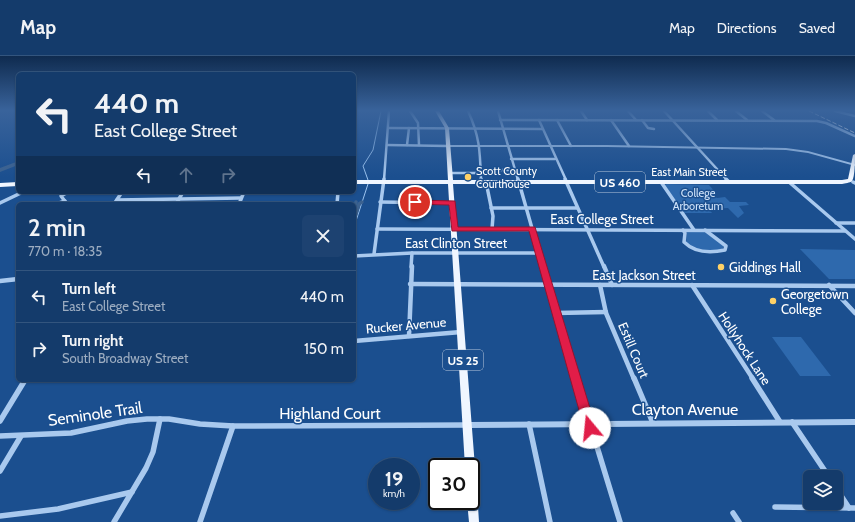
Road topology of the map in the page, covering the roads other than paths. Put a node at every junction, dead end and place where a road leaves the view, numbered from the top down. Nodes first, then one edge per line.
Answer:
1 (388, 133) edge
2 (408, 133) edge
3 (418, 133) edge
4 (447, 133) edge
5 (477, 133) edge
6 (504, 133) edge
7 (544, 133) edge
8 (564, 133) edge
9 (620, 133) edge
10 (683, 133) edge
11 (387, 146) junction
12 (407, 146) junction
13 (419, 146) junction
14 (448, 146) junction
15 (479, 146) junction
16 (508, 146) junction
17 (550, 146) junction
18 (571, 146) junction
19 (629, 146) junction
20 (697, 149) junction
21 (855, 155) edge
22 (555, 158) junction
23 (511, 159) junction
24 (854, 165) junction
25 (514, 170) junction
26 (481, 171) junction
27 (450, 173) junction
28 (356, 182) edge
29 (383, 182) junction
30 (450, 182) junction
31 (483, 182) junction
32 (518, 182) junction
33 (565, 182) junction
34 (661, 182) junction
35 (729, 182) junction
36 (789, 182) junction
37 (853, 182) edge
38 (16, 184) edge
39 (0, 185) edge
40 (19, 194) edge
41 (64, 194) edge
42 (120, 194) edge
43 (182, 194) edge
44 (243, 194) edge
45 (241, 198) junction
46 (149, 199) junction
47 (179, 199) junction
48 (210, 199) junction
49 (116, 200) joint
50 (1, 202) edge
51 (65, 202) edge
52 (147, 202) edge
53 (177, 202) edge
54 (209, 202) edge
55 (240, 202) edge
56 (380, 202) junction
57 (452, 203) junction
58 (491, 208) junction
59 (526, 208) junction
60 (577, 208) junction
61 (836, 223) junction
62 (855, 223) edge
63 (377, 228) junction
64 (454, 229) junction
65 (492, 229) junction
66 (532, 229) junction
67 (586, 229) junction
68 (683, 230) junction
69 (694, 230) junction
70 (706, 230) junction
71 (845, 230) junction
72 (855, 239) edge
73 (412, 253) junction
74 (455, 253) junction
75 (538, 253) junction
76 (374, 254) junction
77 (356, 256) edge
78 (16, 279) edge
79 (0, 280) edge
80 (410, 284) junction
81 (458, 285) junction
82 (548, 285) junction
83 (600, 285) junction
84 (612, 285) junction
85 (692, 285) junction
86 (829, 285) junction
87 (855, 286) edge
88 (606, 312) junction
89 (556, 313) junction
90 (855, 313) edge
91 (461, 332) junction
92 (409, 336) junction
93 (356, 341) edge
94 (24, 382) edge
95 (160, 419) junction
96 (0, 421) edge
97 (780, 422) junction
98 (792, 422) junction
99 (855, 422) edge
100 (193, 423) joint
101 (653, 423) junction
102 (468, 424) junction
103 (529, 424) junction
104 (589, 424) junction
105 (234, 426) junction
106 (0, 436) edge
107 (21, 436) junction
108 (470, 458) edge
109 (824, 470) edge
110 (0, 471) edge
111 (132, 492) junction
112 (843, 497) edge
113 (775, 507) dead end
114 (852, 508) edge
115 (473, 510) edge
116 (733, 513) dead end
117 (0, 516) edge
118 (114, 522) edge
119 (200, 522) edge
120 (474, 522) edge
121 (550, 522) edge
122 (620, 522) edge
123 (739, 522) edge

1 - 11 street
2 - 12 street
3 - 13 street
4 - 14 main road, US 25
5 - 15 street
6 - 16 street
7 - 17 street
8 - 18 street
9 - 19 street
10 - 20 street
11 - 12 street
11 - 29 street
12 - 13 street
13 - 14 street
14 - 15 street
14 - 27 main road, US 25
15 - 16 street
15 - 26 street
16 - 17 street
16 - 23 street
17 - 18 street
17 - 22 street
18 - 19 street
19 - 20 street
20 - 24 street
20 - 35 street
21 - 24 main road, US 460
22 - 23 street
22 - 33 street
23 - 25 street
24 - 37 main road, US 460
25 - 26 street
25 - 32 street
26 - 27 street
26 - 31 street
27 - 30 main road, US 25
28 - 29 main road, US 460
29 - 30 main road, US 460
29 - 56 street
30 - 31 main road, East Main Street / US 460
30 - 57 main road, US 25
31 - 32 main road, East Main Street / US 460
31 - 58 street
32 - 33 main road, East Main Street / US 460
32 - 59 street
33 - 34 main road, East Main Street / US 460
33 - 60 street
34 - 35 main road, East Main Street / US 460
34 - 69 street
35 - 36 main road, East Main Street / US 460
36 - 37 main road, East Main Street / US 460
36 - 61 street
38 - 39 main road
40 - 50 street
41 - 51 street
42 - 49 street
43 - 47 street
44 - 45 street
45 - 48 street
45 - 55 street
46 - 47 street
46 - 49 street
46 - 52 street
47 - 48 street
47 - 53 street
48 - 54 street
56 - 57 street
56 - 63 street
57 - 64 main road, US 25
58 - 59 street
58 - 65 street
59 - 60 street
59 - 66 street
60 - 67 street
61 - 62 street
61 - 71 street
63 - 64 street, East College Street
63 - 76 street
64 - 65 street, East College Street
64 - 74 main road, US 25
65 - 66 street, East College Street
66 - 67 street, East College Street
66 - 75 street
67 - 68 street, East College Street
67 - 84 street
68 - 69 street, East College Street
68 - 70 street
69 - 70 street, East College Street
70 - 71 street, East College Street
71 - 72 street
73 - 74 street, East Clinton Street
73 - 76 street, East Clinton Street
73 - 80 street
74 - 75 street, East Clinton Street
74 - 81 main road, US 25
75 - 82 street
76 - 77 street, East Clinton Street
78 - 79 street
80 - 81 street, East Jackson Street
80 - 92 street
81 - 82 street, East Jackson Street
81 - 91 main road, US 25
82 - 83 street, East Jackson Street
82 - 89 street
83 - 84 street, East Jackson Street
83 - 88 street, Estill Court
84 - 85 street, East Jackson Street
85 - 86 street, East Jackson Street
85 - 97 street, Hollyhock Lane
86 - 87 street, East Jackson Street
86 - 90 street
88 - 89 street
88 - 101 street, Estill Court
89 - 104 street
91 - 92 street, Rucker Avenue
91 - 102 main road, US 25
92 - 93 street, Rucker Avenue
94 - 96 street
95 - 100 street, Seminole Trail
95 - 107 street, Seminole Trail
95 - 111 street
97 - 98 street, Clayton Avenue
97 - 101 street, Clayton Avenue
98 - 99 street, Clayton Avenue
98 - 109 street
100 - 105 street, Highland Court
101 - 104 street, Clayton Avenue
102 - 103 street, Clayton Avenue
102 - 105 street, Highland Court
102 - 108 main road, US 25
103 - 104 street, Clayton Avenue
103 - 121 street
104 - 122 street
105 - 119 street
106 - 107 street, Seminole Trail
107 - 110 street
111 - 117 street
111 - 118 street
112 - 114 street
113 - 114 street
115 - 120 main road
116 - 123 street

